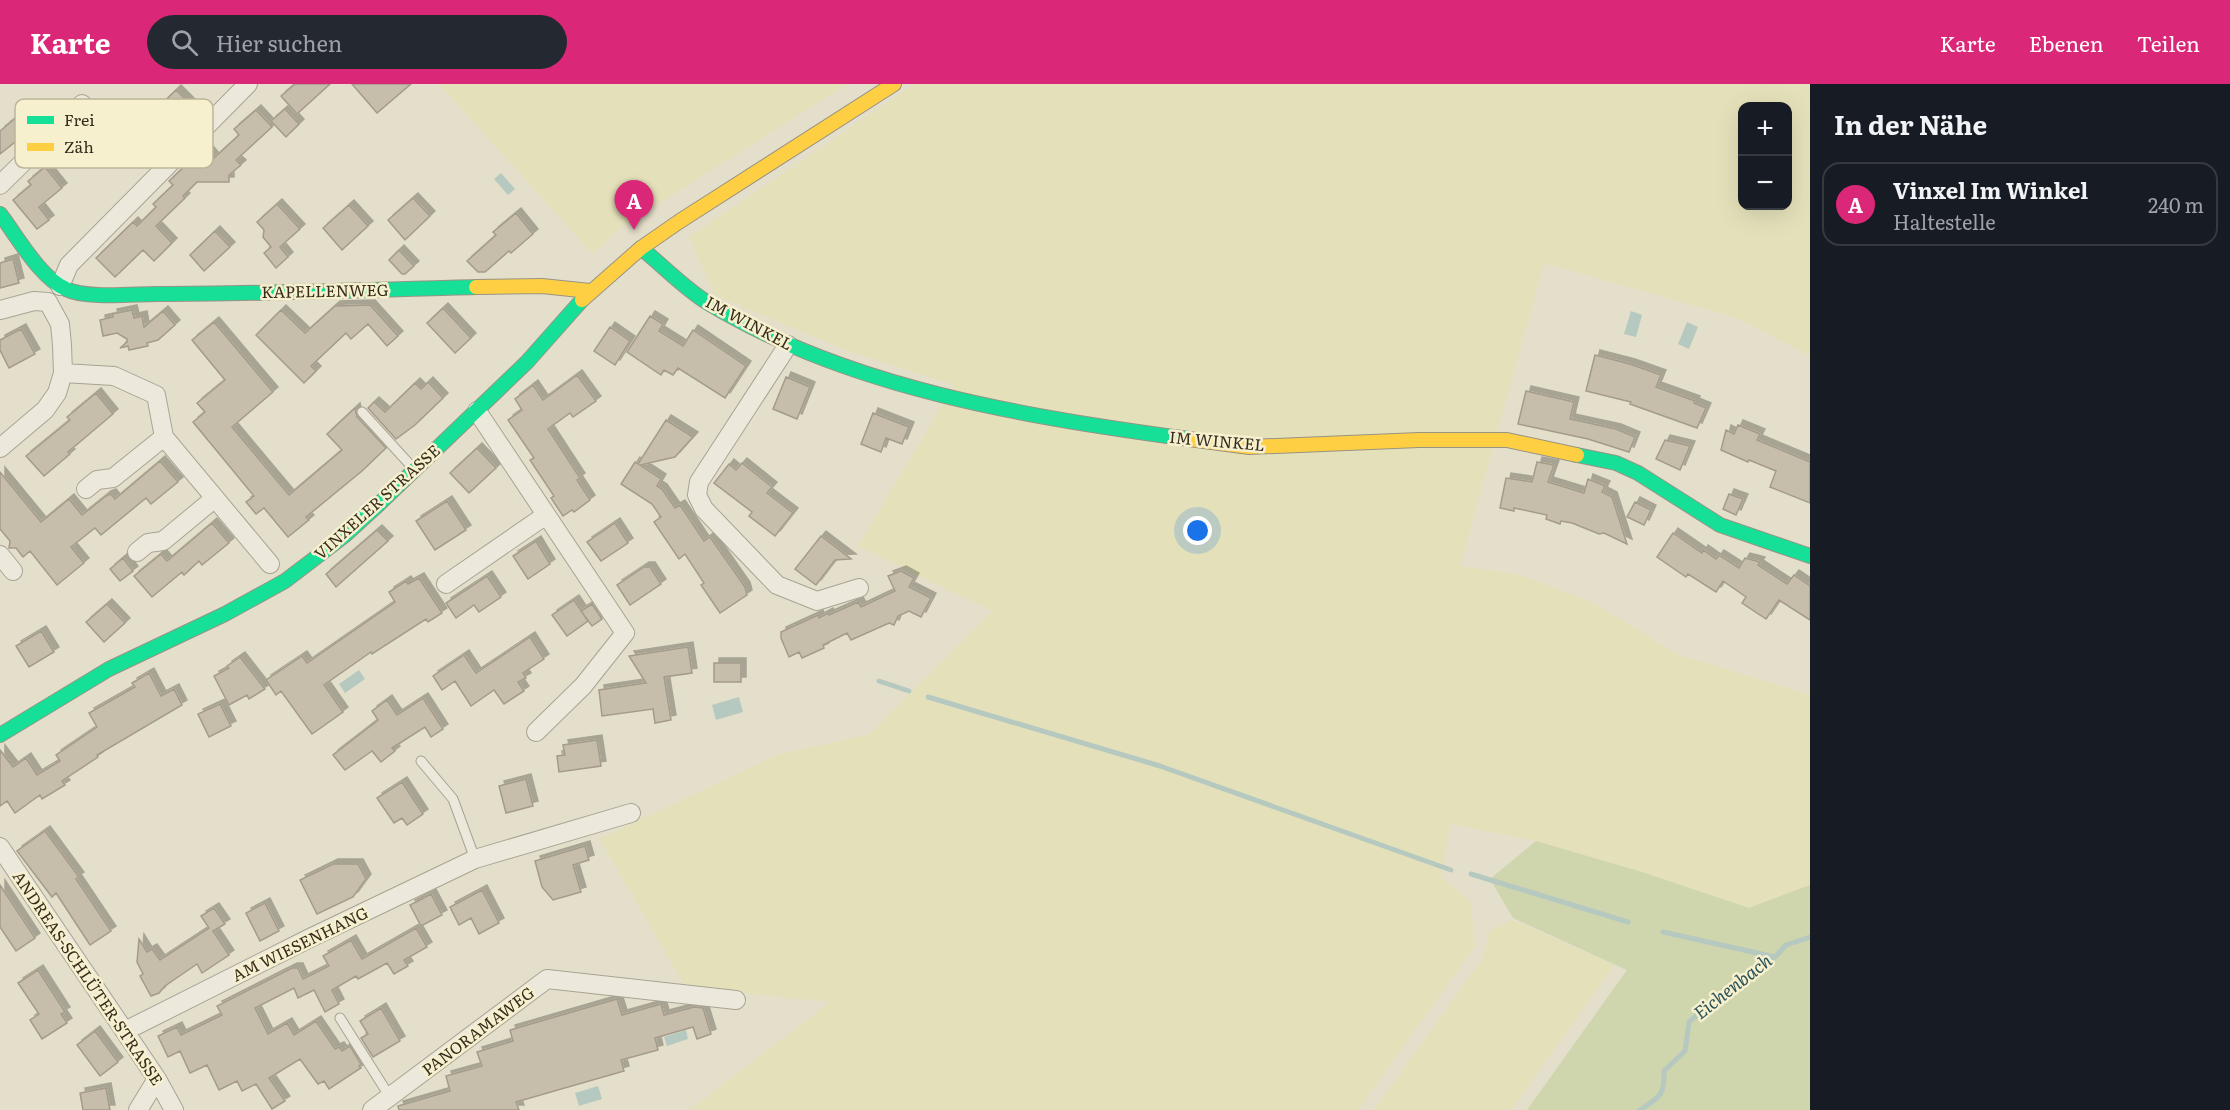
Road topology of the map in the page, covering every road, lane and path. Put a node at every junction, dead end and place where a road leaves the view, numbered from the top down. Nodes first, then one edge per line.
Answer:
1 (248, 84) edge
2 (894, 84) edge
3 (213, 119) edge
4 (17, 168) edge
5 (165, 168) edge
6 (0, 185) edge
7 (0, 214) edge
8 (641, 248) junction
9 (60, 286) junction
10 (590, 291) junction
11 (0, 310) edge
12 (788, 345) junction
13 (63, 373) junction
14 (477, 411) junction
15 (362, 412) dead end
16 (164, 437) junction
17 (0, 448) edge
18 (415, 470) junction
19 (86, 489) dead end
20 (214, 498) junction
21 (546, 515) junction
22 (137, 552) dead end
23 (0, 555) edge
24 (1810, 556) edge
25 (270, 564) dead end
26 (13, 571) dead end
27 (446, 584) dead end
28 (859, 588) dead end
29 (536, 732) dead end
30 (0, 735) edge
31 (421, 761) dead end
32 (631, 813) dead end
33 (0, 847) edge
34 (475, 859) junction
35 (736, 1000) dead end
36 (340, 1018) dead end
37 (125, 1030) junction
38 (158, 1079) junction
39 (390, 1097) junction
40 (138, 1110) edge
41 (174, 1110) edge
42 (372, 1110) edge

1 - 3 street
2 - 8 street, VINXELER STRASSE
4 - 6 street
5 - 9 street
7 - 9 street
8 - 10 street, VINXELER STRASSE
8 - 12 street, IM WINKEL
9 - 10 street, KAPELLENWEG
10 - 14 street, VINXELER STRASSE
11 - 13 street
12 - 24 street, IM WINKEL
12 - 28 street
13 - 16 street
13 - 17 street
14 - 18 street, VINXELER STRASSE
14 - 21 street
15 - 18 lane
16 - 19 street
16 - 20 street
18 - 30 street, VINXELER STRASSE
20 - 22 street
20 - 25 street
21 - 27 street
21 - 29 street
23 - 26 street
31 - 34 lane
32 - 34 street, AM WIESENHANG
33 - 37 street, ANDREAS-SCHLÜTER-STRASSE
34 - 37 street, AM WIESENHANG
35 - 39 street, PANORAMAWEG
36 - 39 lane
37 - 38 street, ANDREAS-SCHLÜTER-STRASSE
38 - 40 street
38 - 41 street, ANDREAS-SCHLÜTER-STRASSE
39 - 42 street, PANORAMAWEG

